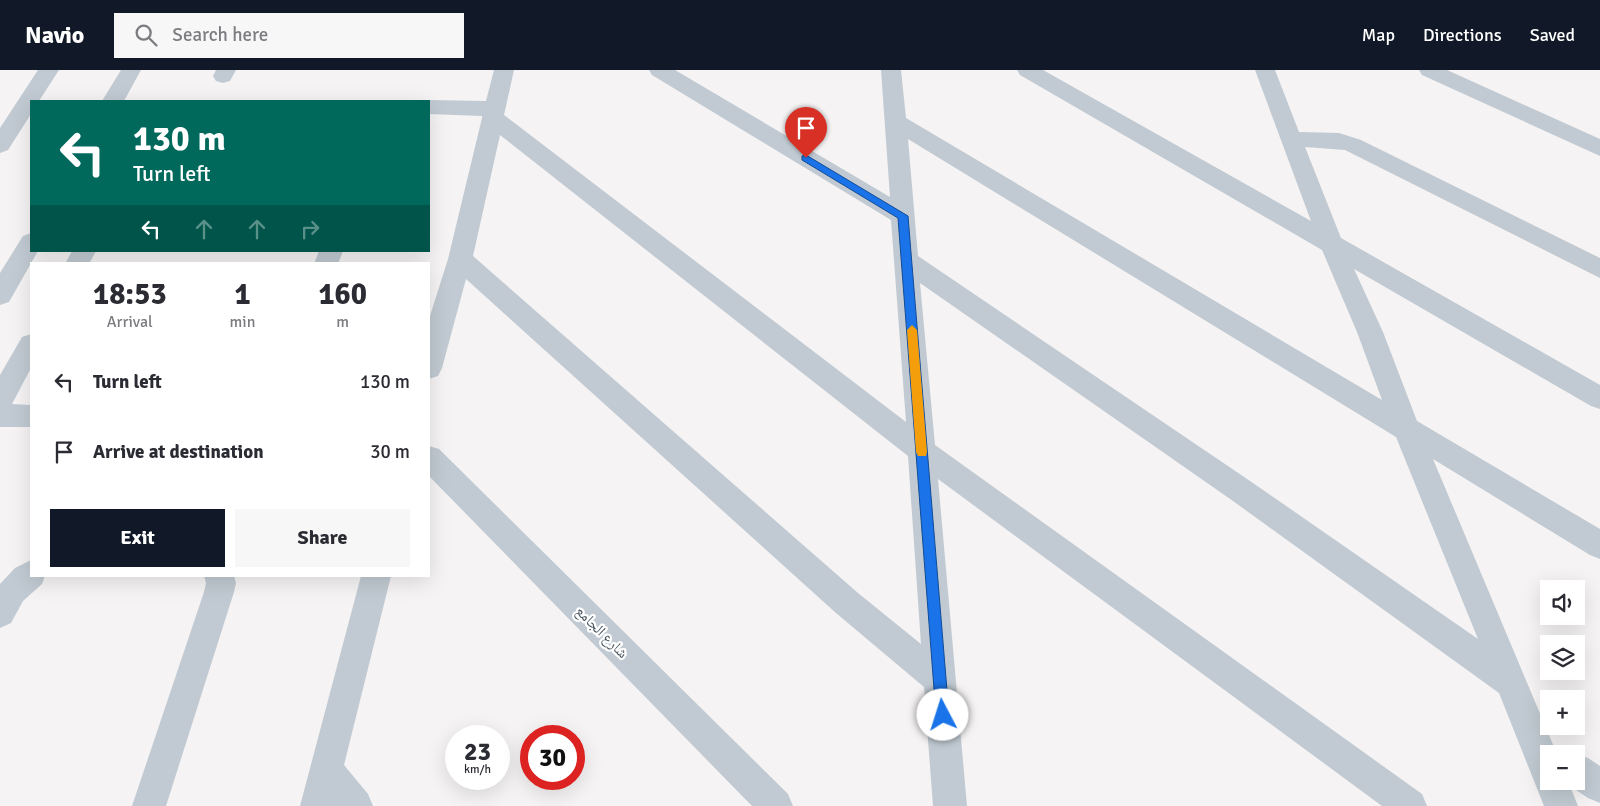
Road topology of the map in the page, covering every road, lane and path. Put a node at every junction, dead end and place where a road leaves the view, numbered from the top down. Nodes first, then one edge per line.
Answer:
1 (48, 70) edge
2 (132, 70) edge
3 (504, 70) edge
4 (659, 70) edge
5 (1027, 70) edge
6 (1265, 70) edge
7 (1428, 70) edge
8 (884, 74) edge
9 (114, 100) edge
10 (430, 107) edge
11 (493, 113) junction
12 (896, 122) junction
13 (1292, 139) junction
14 (0, 145) edge
15 (1600, 148) edge
16 (903, 216) junction
17 (30, 244) edge
18 (1331, 244) junction
19 (460, 259) junction
20 (906, 260) junction
21 (1600, 269) edge
22 (0, 295) edge
23 (437, 304) edge
24 (30, 346) edge
25 (430, 360) edge
26 (1600, 398) edge
27 (0, 400) edge
28 (0, 415) edge
29 (30, 416) edge
30 (1406, 428) junction
31 (922, 451) junction
32 (430, 459) edge
33 (1600, 545) edge
34 (30, 575) edge
35 (219, 577) edge
36 (376, 577) edge
37 (0, 614) edge
38 (940, 679) junction
39 (1510, 681) junction
40 (1542, 745) edge
41 (327, 770) junction
42 (1585, 776) edge
43 (1600, 786) edge
44 (1555, 790) edge
45 (956, 799) edge
46 (149, 806) edge
47 (318, 806) edge
48 (356, 806) edge
49 (776, 806) edge
50 (1410, 806) edge
51 (1561, 806) edge

1 - 14 street
2 - 9 street
3 - 11 street
4 - 16 street
5 - 18 street
6 - 13 street
7 - 15 street
8 - 12 street
10 - 11 street
11 - 19 street
11 - 31 street
12 - 16 street
12 - 30 street
13 - 18 street
13 - 21 street
16 - 20 street
17 - 22 street
18 - 26 street
18 - 30 street
19 - 23 street
19 - 38 street
20 - 31 street
20 - 39 street
23 - 25 street
24 - 27 street
28 - 29 street
30 - 33 street
30 - 39 street
31 - 38 street
31 - 50 street
32 - 49 street, شارع الجامع
34 - 37 street
35 - 46 street
36 - 41 street
38 - 45 street
39 - 40 street
41 - 47 street
41 - 48 street
42 - 43 street
44 - 51 street

